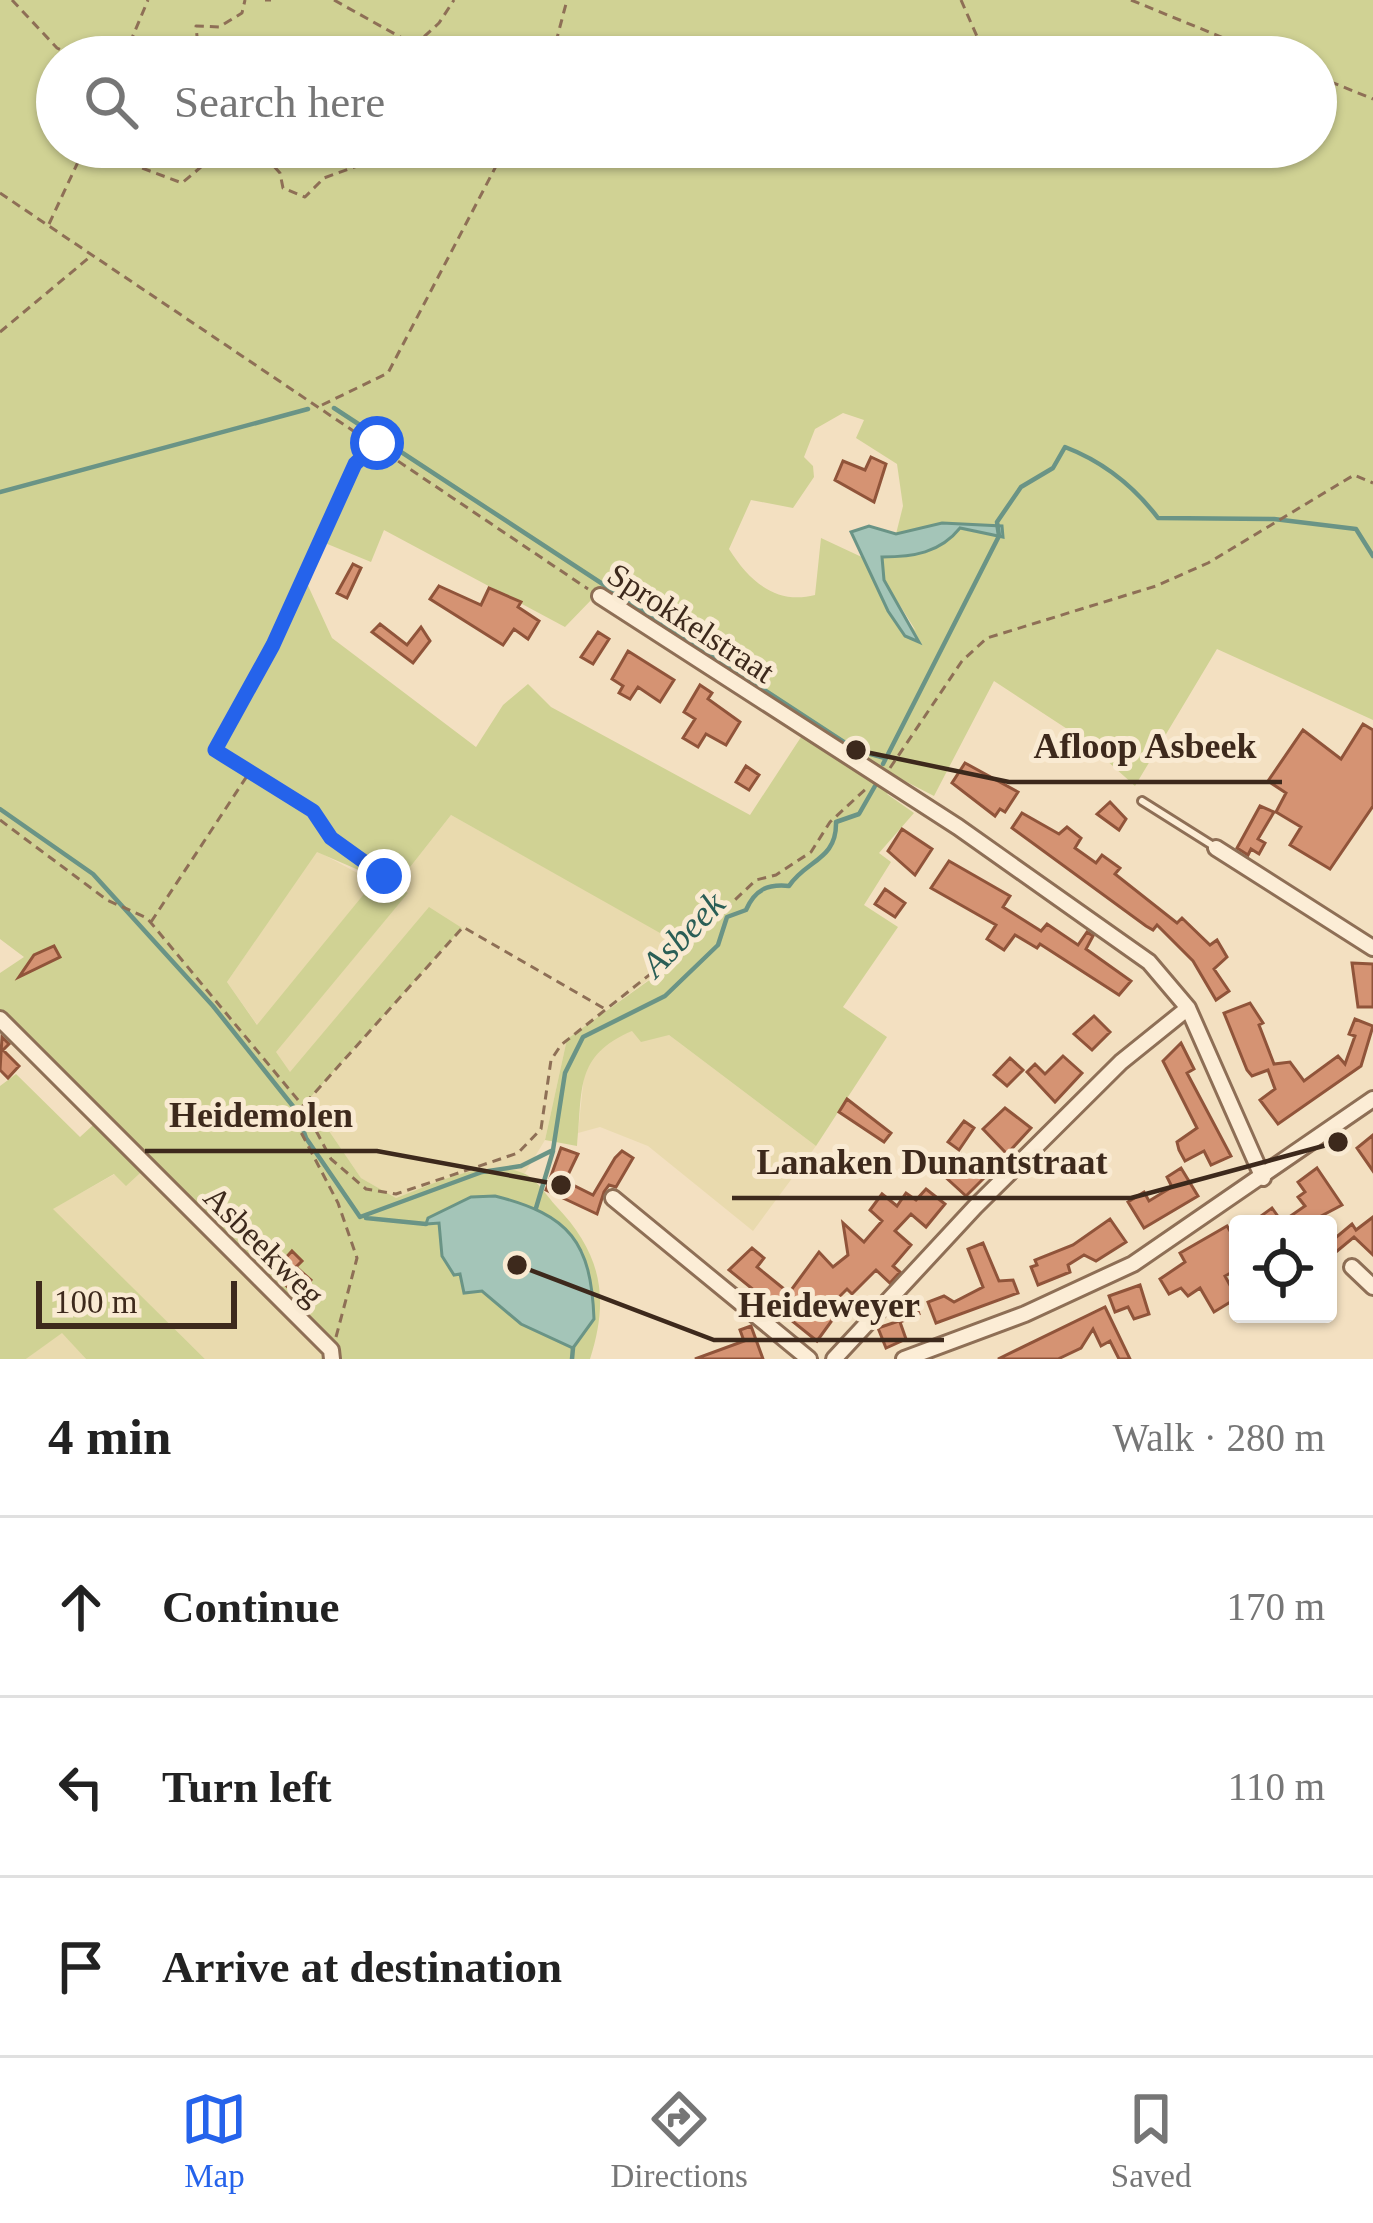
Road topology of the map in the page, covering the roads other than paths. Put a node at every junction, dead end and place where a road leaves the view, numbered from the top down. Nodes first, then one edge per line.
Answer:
1 (600, 596) road end
2 (1142, 801) dead end
3 (1216, 848) joint
4 (1373, 948) edge
5 (1188, 1008) junction
6 (0, 1019) edge
7 (1373, 1099) edge
8 (1263, 1178) junction
9 (613, 1198) dead end
10 (1352, 1267) dead end
11 (1373, 1287) edge
12 (332, 1354) edge
13 (809, 1359) edge
14 (834, 1359) edge
15 (904, 1359) edge

1 - 5 street, Sprokkelstraat
2 - 3 lane
3 - 4 street
5 - 8 street, Sprokkelstraat
5 - 14 street
6 - 12 street, Asbeekweg
7 - 8 street
8 - 15 street
9 - 13 street
10 - 11 street

